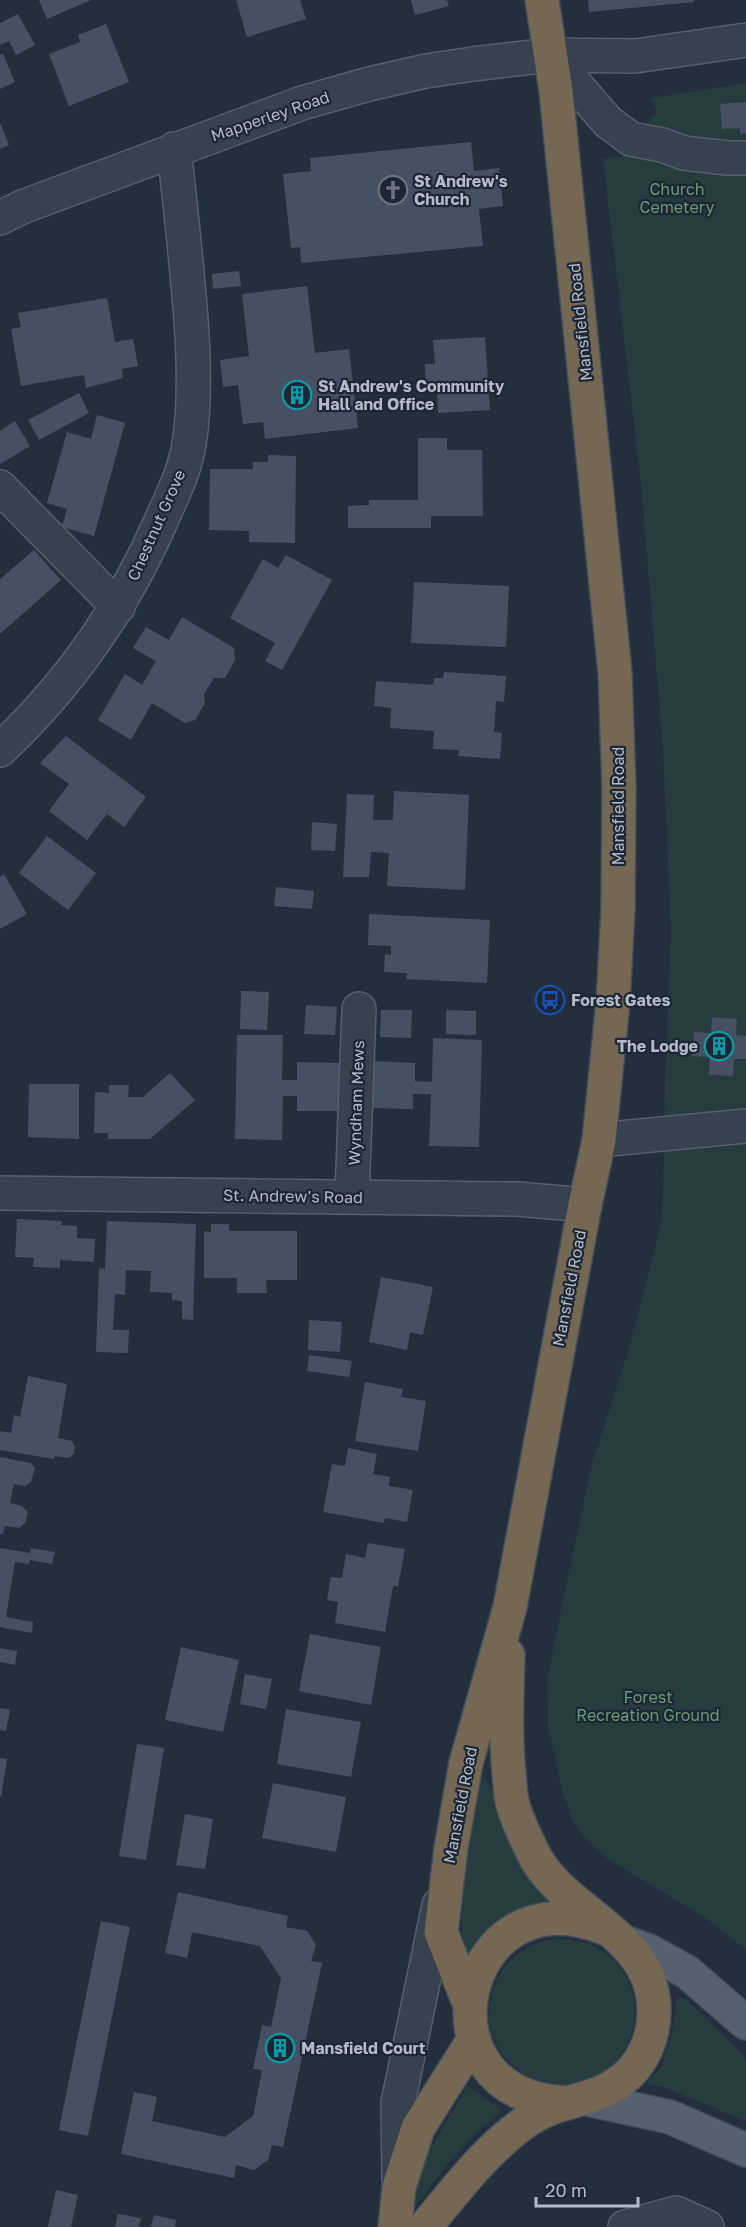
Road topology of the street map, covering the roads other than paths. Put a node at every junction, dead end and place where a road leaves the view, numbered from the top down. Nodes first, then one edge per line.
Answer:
1 (542, 0) edge
2 (746, 40) edge
3 (550, 56) junction
4 (174, 149) junction
5 (746, 158) edge
6 (0, 218) edge
7 (0, 486) edge
8 (118, 606) junction
9 (0, 750) edge
10 (359, 1009) dead end
11 (746, 1126) edge
12 (599, 1140) junction
13 (0, 1192) edge
14 (352, 1196) junction
15 (585, 1205) junction
16 (510, 1607) junction
17 (451, 1848) junction
18 (615, 1935) junction
19 (469, 2003) junction
20 (746, 2023) edge
21 (474, 2039) junction
22 (578, 2101) junction
23 (746, 2150) edge
24 (399, 2187) junction
25 (395, 2227) edge
26 (425, 2227) edge
27 (626, 2227) edge
28 (707, 2227) edge

1 - 3 highway, Mansfield Road
2 - 3 street, Mapperley Road
3 - 4 street, Mapperley Road
3 - 5 street
3 - 12 highway, Mansfield Road
4 - 6 street, Mapperley Road
4 - 8 street, Chestnut Grove
7 - 8 street
8 - 9 street, Chestnut Grove
10 - 14 street, Wyndham Mews
11 - 12 street
12 - 15 highway, Mansfield Road
13 - 14 street, St. Andrew's Road
14 - 15 street, St. Andrew's Road
15 - 16 highway, Mansfield Road
16 - 17 highway, Mansfield Road
16 - 18 highway, Mansfield Road
17 - 19 highway, Mansfield Road
17 - 24 street
18 - 19 highway, Mansfield Road
18 - 20 main road
18 - 22 highway, Mansfield Road
19 - 21 highway, Mansfield Road
21 - 22 highway, Mansfield Road
21 - 24 highway
22 - 23 main road
22 - 26 highway, Mansfield Road
24 - 25 highway
27 - 28 street

